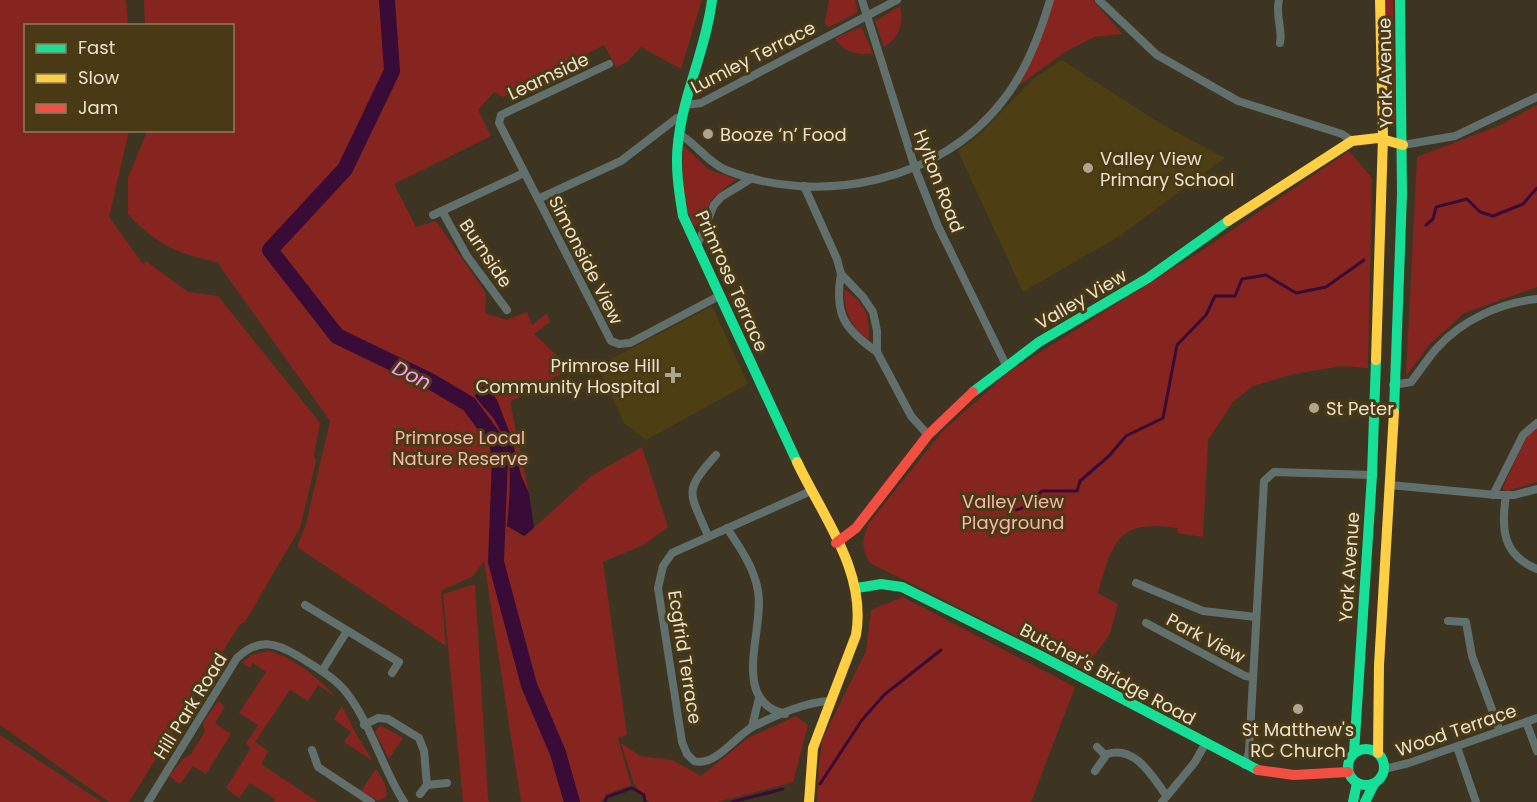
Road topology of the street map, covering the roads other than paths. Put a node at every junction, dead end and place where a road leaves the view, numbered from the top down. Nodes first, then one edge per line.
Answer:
1 (712, 0) edge
2 (862, 0) edge
3 (897, 0) edge
4 (1050, 0) edge
5 (1099, 0) edge
6 (1279, 0) edge
7 (1380, 0) edge
8 (1400, 0) edge
9 (867, 16) junction
10 (1280, 43) dead end
11 (609, 64) dead end
12 (1537, 97) edge
13 (685, 111) junction
14 (500, 116) joint
15 (679, 134) junction
16 (1383, 137) junction
17 (1352, 141) junction
18 (1403, 145) junction
19 (915, 168) junction
20 (524, 173) junction
21 (752, 178) junction
22 (804, 186) junction
23 (538, 199) junction
24 (442, 211) junction
25 (433, 215) dead end
26 (696, 248) junction
27 (841, 274) junction
28 (719, 296) junction
29 (1537, 299) edge
30 (507, 310) dead end
31 (877, 352) junction
32 (1006, 365) junction
33 (1374, 384) junction
34 (1393, 385) junction
35 (1537, 423) edge
36 (928, 435) junction
37 (716, 455) dead end
38 (1372, 476) junction
39 (1390, 485) junction
40 (1537, 489) edge
41 (812, 493) junction
42 (1493, 495) junction
43 (1506, 495) junction
44 (727, 528) junction
45 (708, 536) junction
46 (837, 543) junction
47 (1537, 569) edge
48 (1136, 583) dead end
49 (857, 588) junction
50 (304, 604) dead end
51 (1256, 617) junction
52 (1448, 621) dead end
53 (1146, 624) dead end
54 (347, 631) junction
55 (322, 671) junction
56 (392, 673) dead end
57 (1253, 677) junction
58 (759, 698) junction
59 (830, 701) junction
60 (785, 714) junction
61 (1537, 718) edge
62 (1526, 722) junction
63 (364, 725) junction
64 (752, 727) junction
65 (1500, 731) junction
66 (1205, 744) junction
67 (1097, 747) dead end
68 (1457, 747) junction
69 (312, 750) dead end
70 (1537, 752) edge
71 (1354, 753) junction
72 (1378, 753) junction
73 (1105, 755) junction
74 (1245, 765) junction
75 (1384, 769) junction
76 (1095, 771) dead end
77 (1348, 772) junction
78 (447, 783) dead end
79 (1357, 783) junction
80 (1374, 784) junction
81 (427, 785) junction
82 (420, 794) dead end
83 (1164, 798) edge
84 (402, 799) edge
85 (148, 802) edge
86 (371, 802) edge
87 (392, 802) edge
88 (809, 802) edge
89 (1353, 802) edge
90 (1365, 802) edge
91 (1476, 802) edge

1 - 13 street, Primrose Terrace
2 - 9 street, Hylton Road
3 - 9 street, Lumley Terrace
4 - 19 street
5 - 17 street
6 - 10 street
7 - 16 street, York Avenue
8 - 18 street, York Avenue
9 - 13 street, Lumley Terrace
9 - 19 street, Hylton Road
11 - 14 street, Leamside
12 - 18 street
13 - 15 street, Primrose Terrace
13 - 23 street, Lumley Terrace
14 - 20 street, Simonside View
15 - 21 street
15 - 26 street, Primrose Terrace
16 - 17 street, Valley View
16 - 18 street, York Avenue
16 - 33 street, York Avenue
17 - 32 street, Valley View
18 - 34 street, York Avenue
19 - 22 street
19 - 32 street, Hylton Road
20 - 23 street, Simonside View
20 - 24 street, Burnside
21 - 22 street
21 - 26 street
22 - 27 street
23 - 28 street, Simonside View
24 - 25 street, Burnside
24 - 30 street, Burnside
26 - 28 street, Primrose Terrace
27 - 31 street
27 - 31 street
28 - 41 street, Primrose Terrace
29 - 34 street
31 - 36 street
32 - 36 street, Valley View
33 - 34 street
33 - 38 street, York Avenue
34 - 39 street, York Avenue
35 - 42 street
36 - 46 street, Valley View
37 - 45 street
38 - 39 street
38 - 51 street
38 - 71 street, York Avenue
39 - 42 street
39 - 72 street, York Avenue
40 - 43 street
41 - 44 street, Ecgfrid Terrace
41 - 46 street, Primrose Terrace
42 - 43 street
43 - 47 street
44 - 45 street, Ecgfrid Terrace
44 - 58 street
45 - 64 street, Ecgfrid Terrace
46 - 49 street, Primrose Terrace
48 - 51 street
49 - 59 street, Primrose Terrace
49 - 66 street, Butcher's Bridge Road
50 - 54 street
51 - 57 street
52 - 65 street
53 - 57 street, Park View
54 - 55 street
54 - 56 street
55 - 63 street, Hill Park Road
55 - 85 street, Hill Park Road
57 - 74 street
58 - 60 street
58 - 64 street
59 - 60 street
59 - 88 street, Primrose Terrace
60 - 64 street
61 - 62 street, Wood Terrace
62 - 65 street, Wood Terrace
62 - 70 street
63 - 81 street
63 - 84 street, Hill Park Road
65 - 68 street, Wood Terrace
66 - 74 street, Butcher's Bridge Road
66 - 83 street
67 - 73 street
68 - 75 street, Wood Terrace
68 - 91 street
69 - 86 street
71 - 72 street
71 - 77 street
72 - 75 street
73 - 76 street
73 - 83 street
74 - 77 street, Butcher's Bridge Road
75 - 80 street
77 - 79 street
78 - 81 street
79 - 80 street
79 - 89 street
80 - 90 street
81 - 82 street
84 - 87 street

